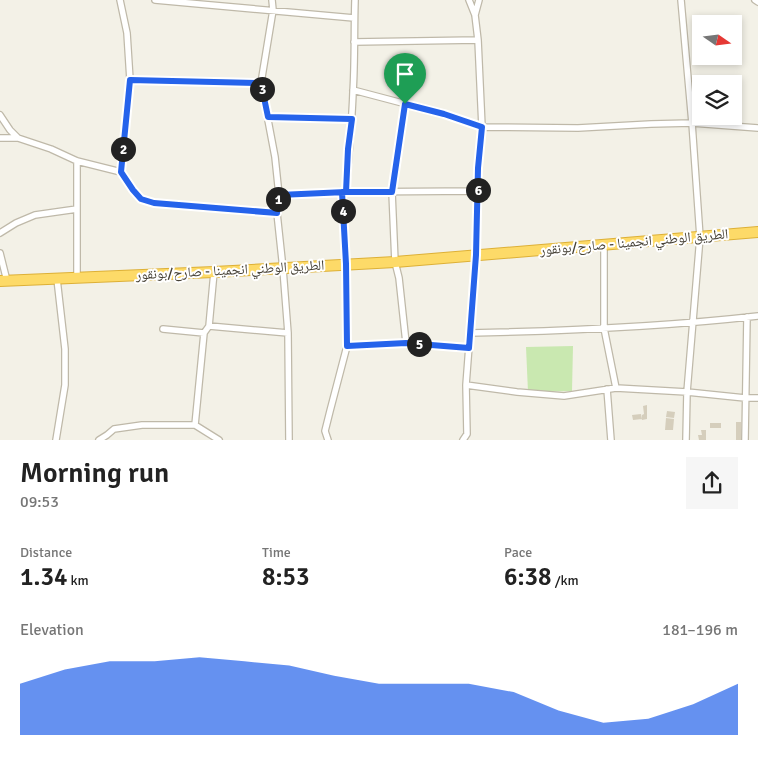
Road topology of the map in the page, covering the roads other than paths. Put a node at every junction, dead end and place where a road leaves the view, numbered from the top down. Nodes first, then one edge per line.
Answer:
1 (120, 0) edge
2 (155, 0) edge
3 (272, 0) edge
4 (355, 0) edge
5 (469, 0) edge
6 (479, 0) edge
7 (681, 0) edge
8 (215, 3) edge
9 (273, 10) junction
10 (475, 15) junction
11 (354, 18) junction
12 (478, 40) junction
13 (354, 42) junction
14 (130, 80) junction
15 (261, 83) junction
16 (353, 90) junction
17 (405, 104) junction
18 (0, 115) edge
19 (268, 117) junction
20 (352, 119) junction
21 (692, 123) joint
22 (692, 125) edge
23 (718, 125) edge
24 (482, 127) junction
25 (758, 128) edge
26 (0, 138) edge
27 (18, 138) junction
28 (77, 161) junction
29 (121, 172) junction
30 (478, 191) junction
31 (344, 192) junction
32 (392, 192) junction
33 (279, 195) junction
34 (77, 209) junction
35 (277, 213) junction
36 (758, 232) edge
37 (0, 233) edge
38 (700, 237) junction
39 (604, 245) junction
40 (0, 253) edge
41 (476, 255) junction
42 (395, 262) junction
43 (346, 264) junction
44 (283, 268) junction
45 (214, 272) junction
46 (77, 278) junction
47 (58, 279) junction
48 (4, 281) edge
49 (758, 316) edge
50 (747, 317) junction
51 (693, 323) junction
52 (209, 326) junction
53 (604, 328) junction
54 (164, 329) dead end
55 (204, 333) junction
56 (288, 333) junction
57 (470, 333) junction
58 (406, 343) junction
59 (347, 346) junction
60 (469, 348) junction
61 (466, 386) junction
62 (616, 388) junction
63 (607, 389) junction
64 (687, 392) junction
65 (745, 398) junction
66 (758, 398) edge
67 (195, 425) junction
68 (56, 440) edge
69 (99, 440) edge
70 (219, 440) edge
71 (289, 440) edge
72 (328, 440) edge
73 (464, 440) edge
74 (611, 440) edge
75 (686, 440) edge
76 (745, 440) edge

1 - 14 street
2 - 8 street
3 - 9 street
4 - 11 street
5 - 10 street
6 - 10 street
7 - 21 street
8 - 9 street
9 - 11 street
9 - 15 street
10 - 12 street
11 - 13 street
12 - 13 street
12 - 24 street
13 - 16 street
14 - 15 street
14 - 29 street
15 - 19 street
16 - 17 street
16 - 20 street
17 - 24 street
17 - 32 street
18 - 27 street
19 - 20 street
19 - 33 street
20 - 31 street
21 - 24 street
22 - 38 street
23 - 25 street
24 - 30 street
26 - 27 street
27 - 28 street
28 - 29 street
28 - 34 street
29 - 35 street
30 - 32 street
30 - 41 street
31 - 32 street
31 - 33 street
31 - 43 street
32 - 42 street
33 - 35 street
34 - 37 street
34 - 46 street
35 - 44 street
36 - 38 highway, الطريق الوطني انجمينا - صارح/بونقور
38 - 39 highway, الطريق الوطني انجمينا - صارح/بونقور
38 - 51 street
39 - 41 highway, الطريق الوطني انجمينا - صارح/بونقور
39 - 53 street
40 - 48 street
41 - 42 highway, الطريق الوطني انجمينا - صارح/بونقور
41 - 57 street
42 - 43 highway, الطريق الوطني انجمينا - صارح/بونقور
42 - 58 street
43 - 44 highway, الطريق الوطني انجمينا - صارح/بونقور
43 - 59 street
44 - 45 highway, الطريق الوطني انجمينا - صارح/بونقور
44 - 56 street
45 - 46 highway, الطريق الوطني انجمينا - صارح/بونقور
45 - 52 street
46 - 47 highway, الطريق الوطني انجمينا - صارح/بونقور
47 - 48 highway, الطريق الوطني انجمينا - صارح/بونقور
47 - 68 street
49 - 50 street
50 - 51 street
50 - 65 street
51 - 53 street
51 - 64 street
52 - 55 street
52 - 56 street
53 - 57 street
53 - 62 street
54 - 55 street
55 - 67 street
56 - 71 street
57 - 60 street
58 - 59 street
58 - 60 street
59 - 72 street
60 - 61 street
61 - 63 street
61 - 73 street
62 - 63 street
62 - 64 street
63 - 74 street
64 - 65 street
64 - 75 street
65 - 66 street
65 - 76 street
67 - 69 street
67 - 70 street

